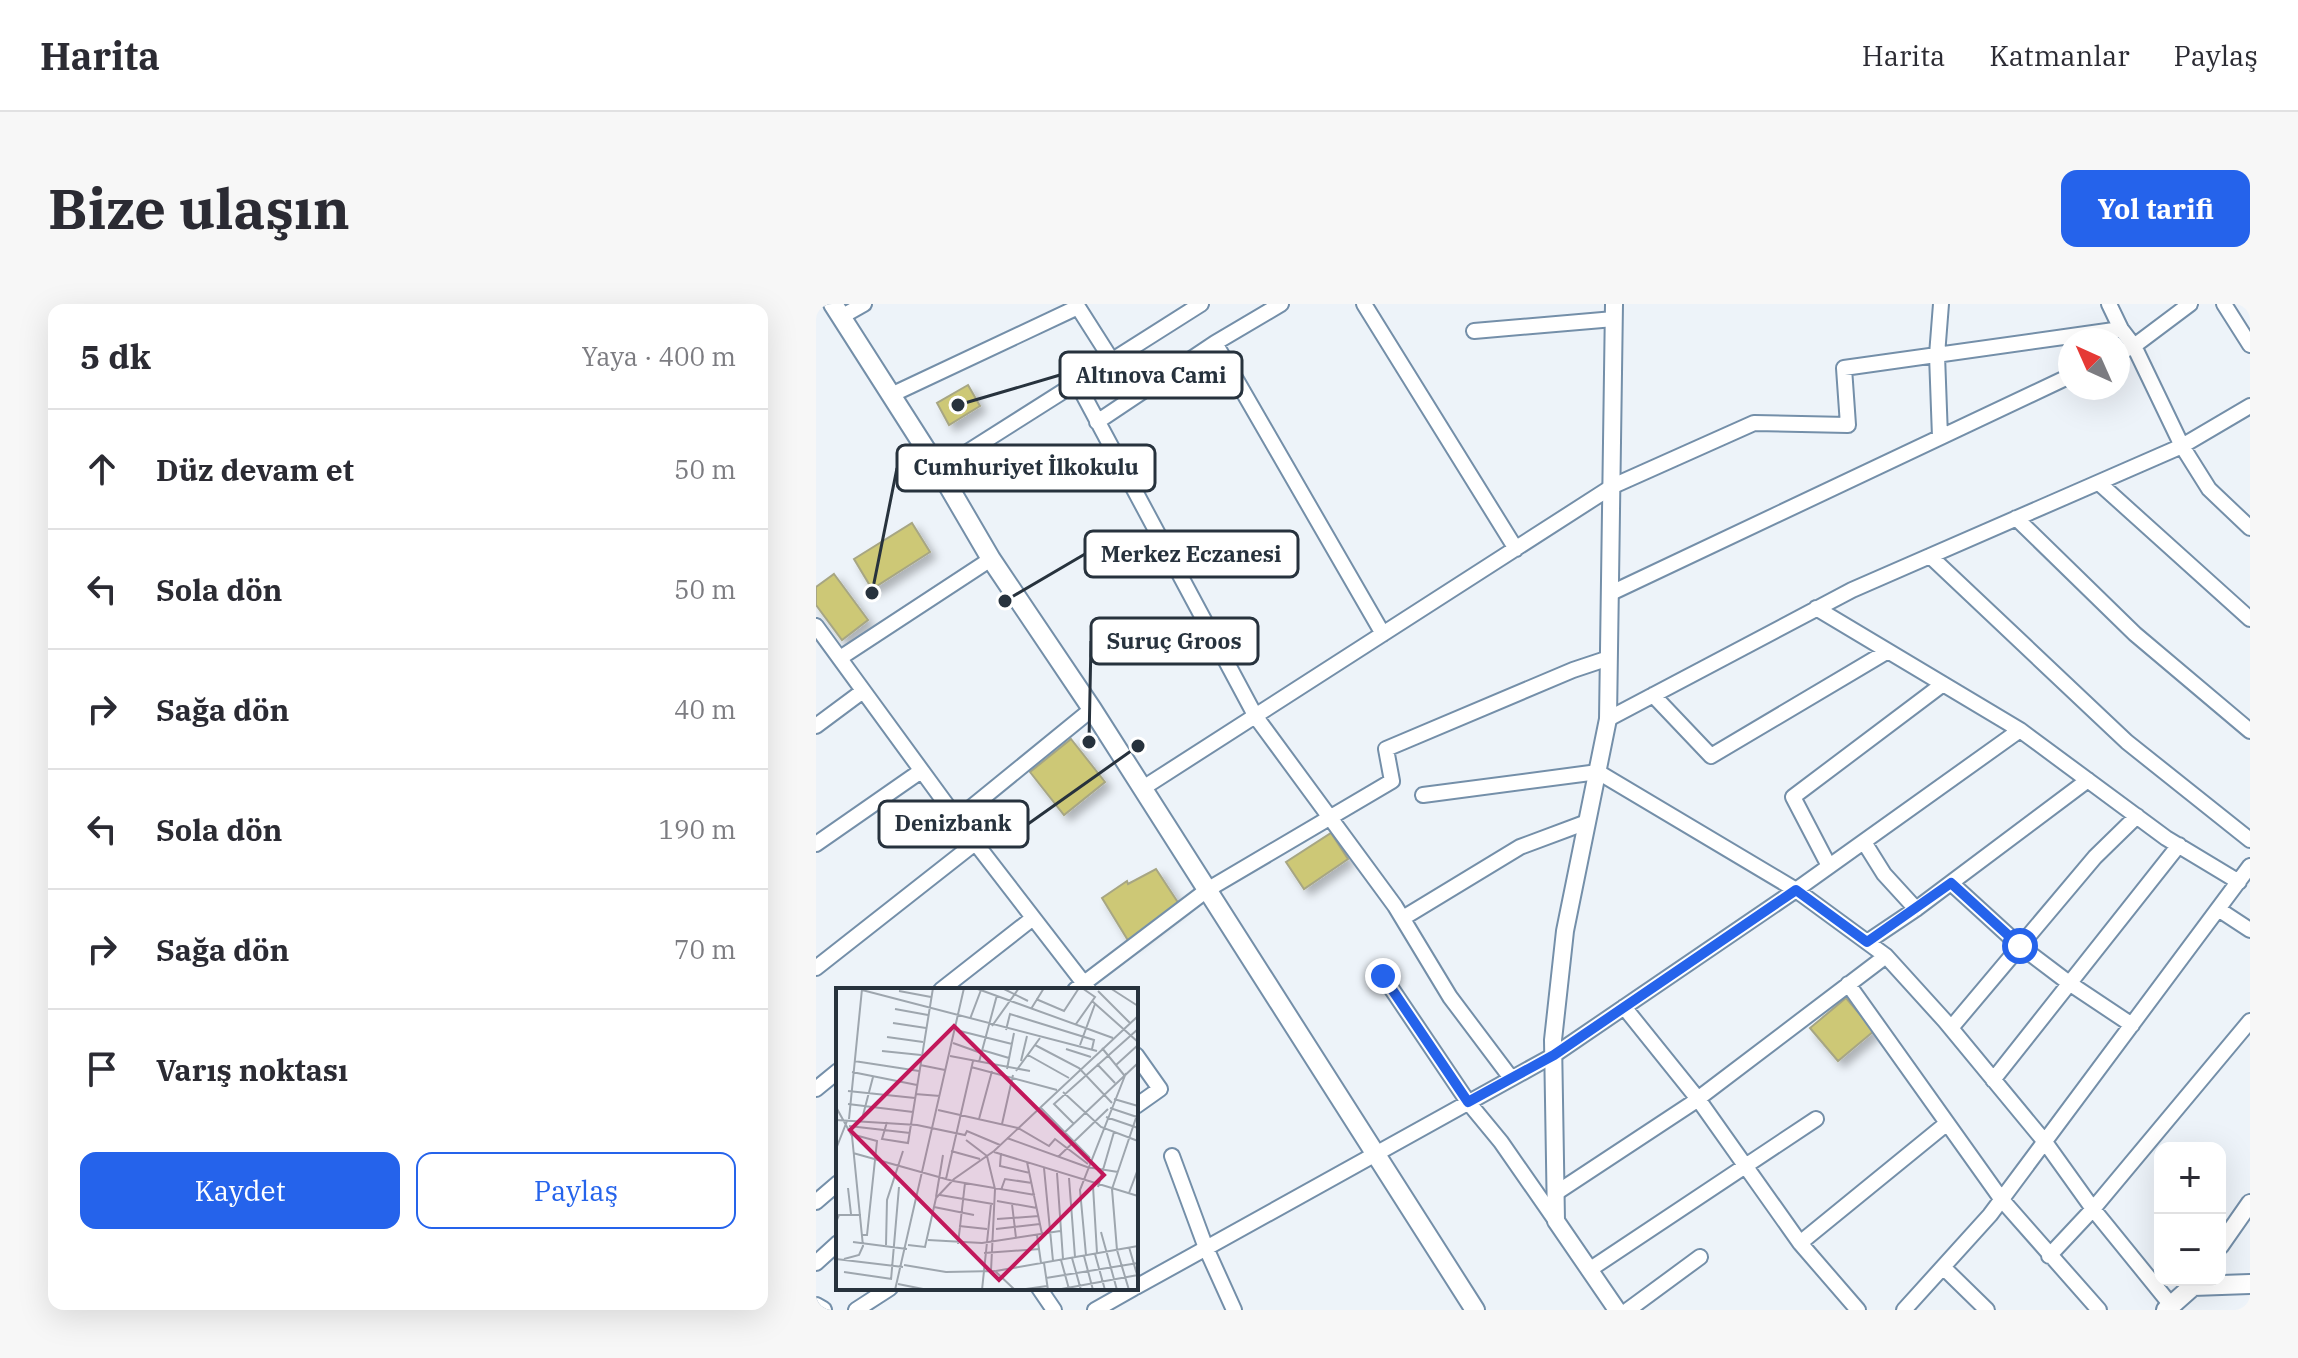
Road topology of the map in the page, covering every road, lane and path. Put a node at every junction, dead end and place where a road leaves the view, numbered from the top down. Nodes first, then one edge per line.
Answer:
1 (864, 304) edge
2 (1201, 304) edge
3 (1281, 304) edge
4 (1364, 304) edge
5 (1941, 304) edge
6 (2109, 304) edge
7 (2190, 304) edge
8 (2224, 304) edge
9 (1077, 305) edge
10 (837, 311) edge
11 (1614, 312) edge
12 (2121, 328) edge
13 (1474, 331) dead end
14 (2058, 338) edge
15 (2130, 341) edge
16 (1215, 343) junction
17 (2250, 345) edge
18 (2134, 346) junction
19 (2130, 348) edge
20 (1937, 355) junction
21 (1111, 359) junction
22 (1076, 381) junction
23 (2058, 382) edge
24 (891, 395) junction
25 (2250, 407) edge
26 (1097, 422) junction
27 (1940, 437) junction
28 (2182, 446) junction
29 (939, 470) junction
30 (2099, 483) junction
31 (1613, 486) junction
32 (2016, 518) junction
33 (2250, 528) edge
34 (1516, 549) junction
35 (1930, 556) junction
36 (991, 559) junction
37 (1611, 593) junction
38 (1816, 608) junction
39 (2250, 619) edge
40 (816, 626) edge
41 (1383, 634) junction
42 (1888, 651) junction
43 (840, 658) junction
44 (1609, 658) junction
45 (1943, 684) junction
46 (863, 691) junction
47 (1653, 695) junction
48 (1092, 709) junction
49 (1256, 717) junction
50 (1608, 719) junction
51 (816, 726) edge
52 (2020, 730) junction
53 (2250, 731) edge
54 (921, 771) junction
55 (1598, 772) junction
56 (2088, 780) junction
57 (1143, 788) junction
58 (1423, 795) dead end
59 (2137, 816) junction
60 (1331, 817) junction
61 (957, 819) junction
62 (1587, 822) junction
63 (2250, 840) edge
64 (1864, 842) junction
65 (975, 843) junction
66 (816, 844) edge
67 (2179, 845) junction
68 (1829, 866) junction
69 (2250, 866) edge
70 (2239, 882) junction
71 (1951, 883) junction
72 (1207, 890) junction
73 (1796, 890) junction
74 (1916, 909) junction
75 (2218, 909) junction
76 (1033, 918) junction
77 (1403, 918) junction
78 (2250, 930) edge
79 (1867, 942) junction
80 (2020, 946) junction
81 (1886, 956) junction
82 (816, 968) edge
83 (1383, 976) dead end
84 (2069, 983) junction
85 (1848, 984) junction
86 (944, 988) edge
87 (1082, 988) edge
88 (1624, 1007) junction
89 (2250, 1021) edge
90 (2132, 1025) junction
91 (1951, 1028) junction
92 (1554, 1055) junction
93 (1138, 1058) edge
94 (836, 1073) edge
95 (1511, 1078) junction
96 (1993, 1080) junction
97 (816, 1089) edge
98 (1698, 1099) junction
99 (1468, 1102) junction
100 (1138, 1105) edge
101 (1816, 1119) dead end
102 (1946, 1124) junction
103 (2045, 1142) junction
104 (1375, 1154) junction
105 (1172, 1156) dead end
106 (1745, 1165) junction
107 (1556, 1193) junction
108 (2002, 1200) junction
109 (2250, 1203) edge
110 (2093, 1209) junction
111 (1556, 1221) junction
112 (2226, 1237) edge
113 (1800, 1243) junction
114 (836, 1245) edge
115 (1206, 1248) junction
116 (2049, 1256) junction
117 (1700, 1257) dead end
118 (816, 1263) edge
119 (1943, 1267) junction
120 (1589, 1270) junction
121 (2226, 1284) edge
122 (2250, 1284) edge
123 (1138, 1286) edge
124 (2192, 1286) edge
125 (887, 1290) edge
126 (1040, 1290) edge
127 (1131, 1290) edge
128 (816, 1306) edge
129 (2171, 1306) edge
130 (823, 1310) edge
131 (856, 1310) edge
132 (1054, 1310) edge
133 (1095, 1310) edge
134 (1234, 1310) edge
135 (1475, 1310) edge
136 (1617, 1310) edge
137 (1628, 1310) edge
138 (1858, 1310) edge
139 (1904, 1310) edge
140 (1987, 1310) edge
141 (2099, 1310) edge

1 - 10 street
2 - 21 street
3 - 16 street
4 - 34 street
5 - 20 street
6 - 12 street
7 - 18 street
8 - 17 street
9 - 21 street
9 - 24 street
10 - 24 main road
11 - 13 street
11 - 31 street
14 - 20 street
15 - 18 street
16 - 26 street
16 - 41 street
18 - 19 street
18 - 28 street
20 - 27 street
20 - 31 street
21 - 22 street
22 - 26 street
22 - 29 street
23 - 27 street
24 - 29 main road
25 - 28 street
26 - 49 street
27 - 37 street
28 - 30 street
28 - 33 street
29 - 36 main road
30 - 32 street
30 - 39 street
31 - 34 street
31 - 37 street
32 - 35 street
32 - 53 street
34 - 41 street
35 - 38 street
35 - 63 street
36 - 43 street
36 - 48 main road
37 - 44 street
38 - 42 street
38 - 47 street
40 - 43 street
41 - 49 street
42 - 45 street
42 - 47 street
43 - 46 street
44 - 50 street
44 - 60 street
45 - 52 street
45 - 68 street
46 - 51 street
46 - 54 street
47 - 50 street
48 - 57 main road
48 - 61 street
49 - 57 street
49 - 60 street
50 - 55 street
52 - 56 street
52 - 64 street
54 - 61 street
54 - 66 street
55 - 58 street
55 - 62 street
55 - 73 street
56 - 59 street
56 - 71 street
57 - 72 main road
59 - 67 street
59 - 80 street
60 - 72 street
60 - 77 street
61 - 65 street
62 - 77 street
62 - 92 street
64 - 68 street
64 - 74 street
65 - 76 street
65 - 82 street
67 - 70 street
67 - 84 street
68 - 73 street
69 - 70 street
70 - 75 street
71 - 74 street
71 - 80 street
72 - 87 street
72 - 104 main road
73 - 79 street
73 - 88 street
74 - 79 street
75 - 78 street
75 - 90 street
76 - 86 street
76 - 87 street
77 - 95 street
79 - 81 street
80 - 84 street
80 - 91 street
81 - 85 street
81 - 91 street
83 - 99 street
84 - 90 street
84 - 96 street
85 - 98 street
85 - 102 street
88 - 92 street
88 - 98 street
89 - 110 street
90 - 103 street
91 - 96 street
92 - 95 street
92 - 107 street
93 - 100 street
94 - 97 street
95 - 99 street
96 - 103 street
98 - 106 street
98 - 107 street
99 - 104 street
99 - 111 street
101 - 106 street
102 - 108 street
102 - 113 street
103 - 108 street
103 - 110 street
104 - 115 street
104 - 135 main road
105 - 115 street
106 - 113 street
106 - 120 street
107 - 111 street
108 - 116 street
108 - 119 street
109 - 112 street
110 - 116 street
110 - 129 street
111 - 120 street
113 - 138 street
114 - 118 street
115 - 123 street
115 - 134 street
116 - 141 street
117 - 137 street
119 - 139 street
119 - 140 street
120 - 136 street
121 - 122 main road
124 - 129 main road
125 - 131 street
126 - 132 street
127 - 133 street
128 - 130 street

